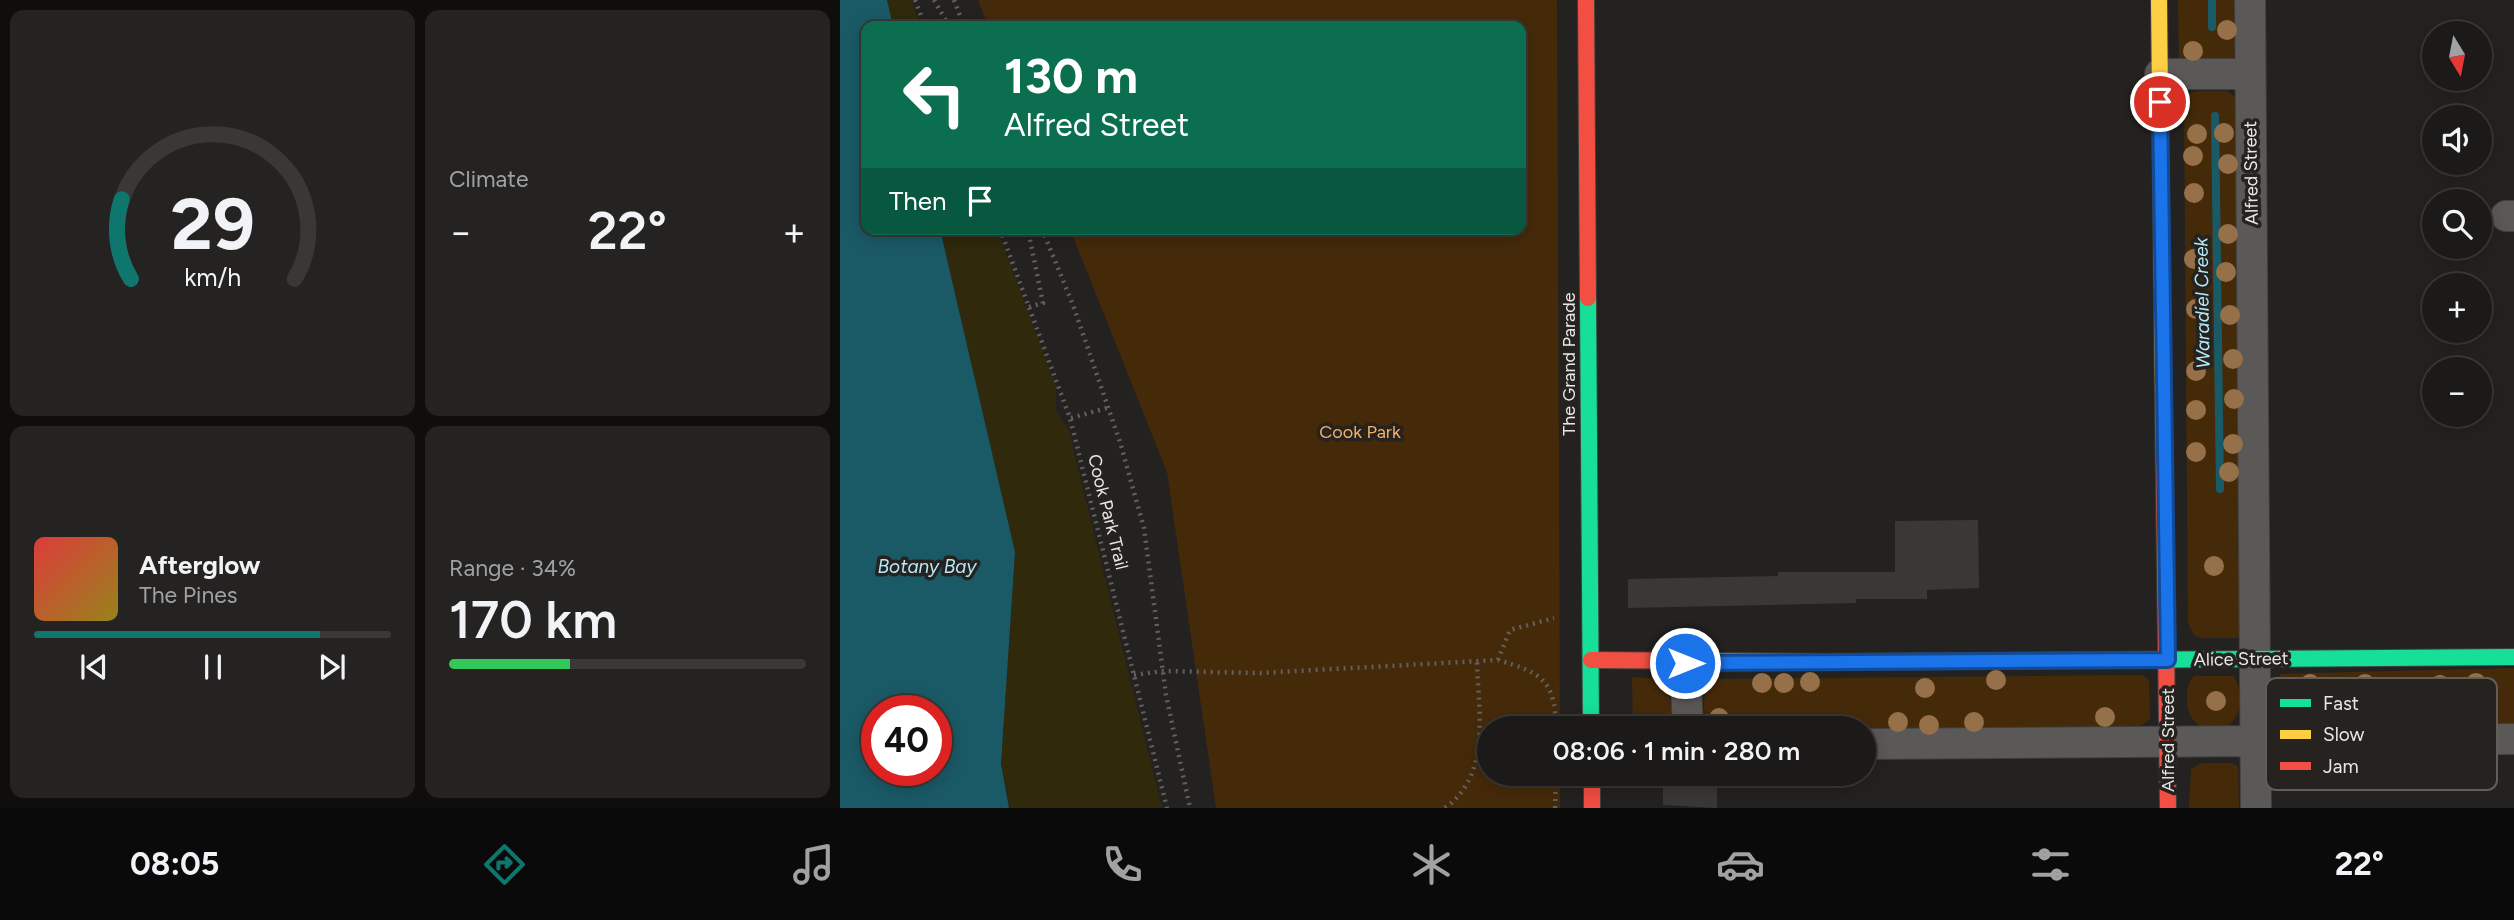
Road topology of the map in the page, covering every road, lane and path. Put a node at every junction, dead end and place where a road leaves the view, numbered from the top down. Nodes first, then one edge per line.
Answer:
1 (915, 0) edge
2 (934, 0) edge
3 (954, 0) edge
4 (1586, 0) edge
5 (2159, 0) edge
6 (2250, 0) edge
7 (923, 21) edge
8 (946, 21) edge
9 (962, 21) edge
10 (2250, 74) junction
11 (2160, 75) junction
12 (1002, 235) edge
13 (1029, 235) edge
14 (1044, 235) edge
15 (1029, 307) junction
16 (1107, 408) junction
17 (1070, 418) junction
18 (1554, 618) dead end
19 (2514, 657) edge
20 (2256, 659) junction
21 (1498, 660) junction
22 (1591, 660) junction
23 (2168, 660) junction
24 (1477, 661) junction
25 (1685, 663) junction
26 (1163, 671) junction
27 (1134, 676) junction
28 (1555, 716) edge
29 (1591, 716) edge
30 (1687, 716) edge
31 (2255, 740) junction
32 (2266, 740) edge
33 (2168, 743) junction
34 (1876, 744) edge
35 (1556, 786) edge
36 (1591, 786) edge
37 (1167, 808) edge
38 (1190, 808) edge
39 (1445, 808) edge
40 (1555, 808) edge
41 (1592, 808) edge
42 (2168, 808) edge
43 (2256, 808) edge

1 - 7 path
2 - 8 path
3 - 9 path
4 - 22 street, The Grand Parade
5 - 11 street, Alfred Street
6 - 10 street, Alfred Street
10 - 11 street
10 - 20 street, Alfred Street
11 - 23 street, Alfred Street
12 - 15 path, Cook Park Trail
13 - 15 path
14 - 16 path
15 - 17 path, Cook Park Trail
16 - 17 path
16 - 26 path
17 - 27 path, Cook Park Trail
18 - 21 path
19 - 20 street, Alice Street
20 - 23 street, Alice Street
20 - 31 street, Alfred Street
21 - 24 path
21 - 28 path
22 - 25 street, Alice Street
22 - 29 street, The Grand Parade
23 - 25 street, Alice Street
23 - 33 street, Alfred Street
24 - 26 path
24 - 39 path
25 - 30 street
26 - 27 path
26 - 38 path
27 - 37 path, Cook Park Trail
31 - 32 street
31 - 33 street
31 - 43 street, Alfred Street
33 - 34 street
33 - 42 street, Alfred Street
35 - 40 path
36 - 41 street

